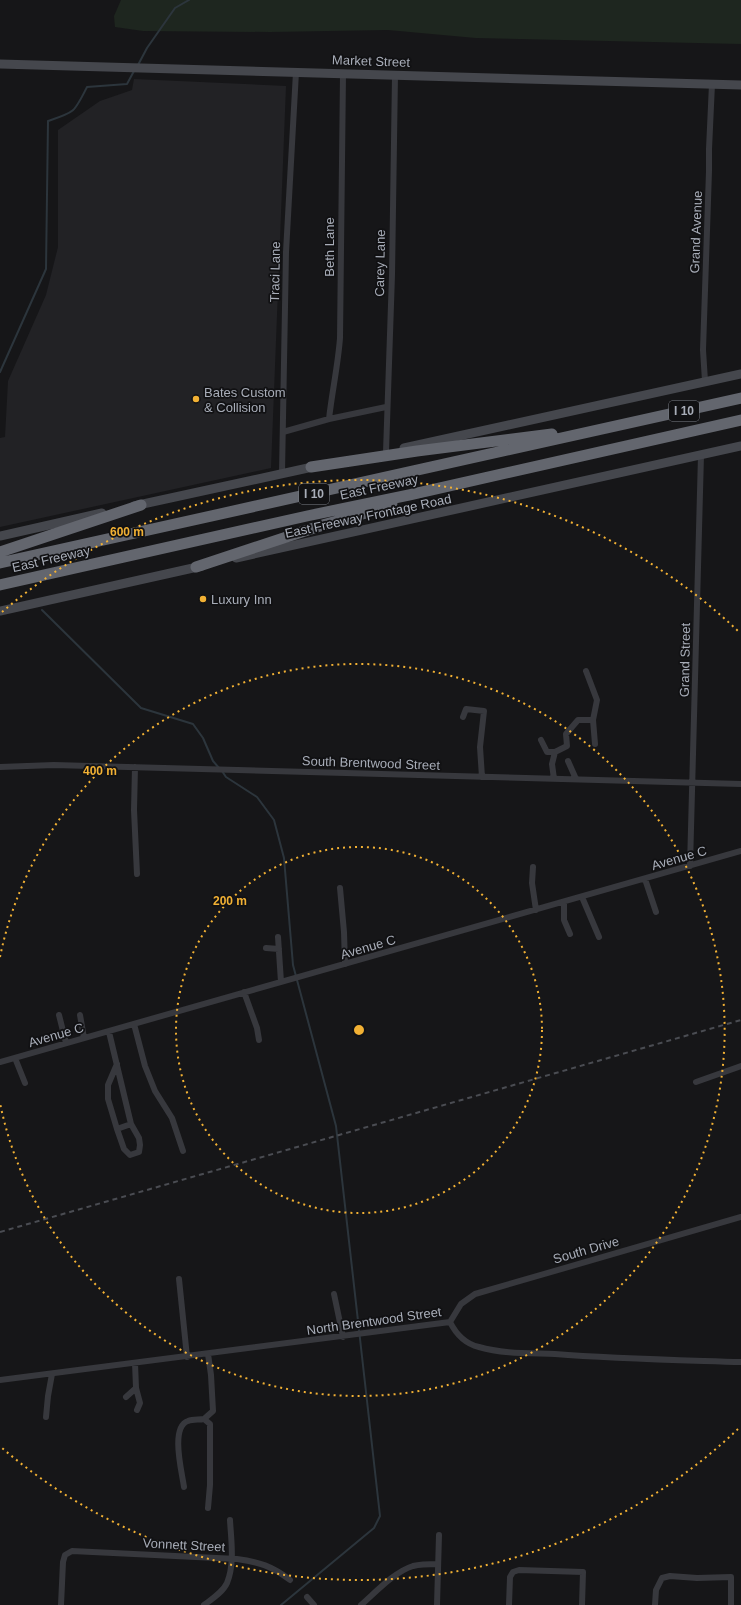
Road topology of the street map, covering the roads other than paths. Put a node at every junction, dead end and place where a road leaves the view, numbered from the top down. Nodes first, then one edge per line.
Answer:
1 (0, 64) edge
2 (296, 72) junction
3 (343, 74) junction
4 (395, 75) junction
5 (712, 84) junction
6 (741, 85) edge
7 (741, 374) edge
8 (705, 382) junction
9 (741, 398) edge
10 (386, 407) junction
11 (329, 419) junction
12 (741, 420) edge
13 (628, 424) junction
14 (283, 432) junction
15 (741, 441) edge
16 (741, 446) edge
17 (716, 451) junction
18 (386, 452) junction
19 (701, 455) junction
20 (311, 467) junction
21 (282, 473) junction
22 (409, 495) junction
23 (141, 505) junction
24 (0, 536) edge
25 (0, 552) edge
26 (0, 563) edge
27 (196, 567) junction
28 (0, 585) edge
29 (0, 611) edge
30 (586, 671) dead end
31 (463, 717) dead end
32 (593, 720) junction
33 (542, 740) dead end
34 (594, 744) dead end
35 (555, 752) junction
36 (568, 761) dead end
37 (0, 767) edge
38 (135, 767) junction
39 (482, 777) junction
40 (554, 779) junction
41 (576, 780) junction
42 (693, 783) junction
43 (741, 784) edge
44 (741, 851) edge
45 (533, 866) dead end
46 (690, 866) junction
47 (137, 874) dead end
48 (645, 879) junction
49 (340, 888) dead end
50 (582, 897) junction
51 (564, 902) junction
52 (536, 910) junction
53 (656, 912) dead end
54 (570, 934) dead end
55 (278, 937) dead end
56 (598, 937) dead end
57 (266, 948) dead end
58 (280, 949) junction
59 (345, 964) junction
60 (282, 982) junction
61 (244, 992) junction
62 (59, 1015) dead end
63 (80, 1015) dead end
64 (134, 1024) junction
65 (109, 1032) junction
66 (84, 1038) junction
67 (259, 1040) dead end
68 (66, 1044) junction
69 (15, 1058) junction
70 (0, 1062) edge
71 (117, 1064) junction
72 (741, 1066) edge
73 (25, 1082) dead end
74 (696, 1082) dead end
75 (131, 1124) junction
76 (117, 1128) junction
77 (183, 1151) dead end
78 (741, 1217) edge
79 (179, 1279) dead end
80 (334, 1294) dead end
81 (450, 1322) junction
82 (343, 1337) junction
83 (208, 1354) junction
84 (187, 1356) junction
85 (741, 1362) edge
86 (136, 1363) junction
87 (52, 1374) junction
88 (0, 1380) edge
89 (136, 1388) junction
90 (126, 1397) dead end
91 (137, 1410) dead end
92 (46, 1417) dead end
93 (204, 1419) junction
94 (184, 1487) dead end
95 (208, 1508) dead end
96 (230, 1520) dead end
97 (439, 1535) dead end
98 (232, 1559) junction
99 (438, 1564) junction
100 (290, 1580) dead end
101 (307, 1596) dead end
102 (60, 1605) edge
103 (204, 1605) edge
104 (314, 1605) edge
105 (361, 1605) edge
106 (437, 1605) edge
107 (509, 1605) edge
108 (582, 1605) edge
109 (655, 1605) edge
110 (731, 1605) edge

1 - 2 main road, Market Street
2 - 3 main road, Market Street
2 - 14 street, Traci Lane
3 - 4 main road, Market Street
3 - 11 street, Beth Lane
4 - 5 main road, Market Street
4 - 10 street, Carey Lane
5 - 6 main road, Market Street
5 - 8 street, Grand Avenue
7 - 8 main road
8 - 18 main road
9 - 13 highway, East Freeway / I 10
10 - 11 street
10 - 18 street, Carey Lane
11 - 14 street
12 - 22 highway, East Freeway / I 10
13 - 20 highway
13 - 26 highway, East Freeway / I 10
14 - 21 street, Traci Lane
15 - 17 main road
16 - 17 main road, East Freeway Frontage Road
17 - 19 main road, East Freeway Frontage Road
18 - 20 main road
19 - 27 main road, East Freeway Frontage Road
19 - 42 street, Grand Street
20 - 21 main road
21 - 23 main road
22 - 27 highway
22 - 28 highway, East Freeway / I 10
23 - 24 main road
23 - 25 highway
27 - 29 main road, East Freeway Frontage Road
30 - 32 street
31 - 39 street
32 - 34 street
32 - 35 street
33 - 35 street
35 - 40 street
36 - 41 street
37 - 38 street, South Brentwood Street
38 - 39 street, South Brentwood Street
38 - 47 street
39 - 40 street, South Brentwood Street
40 - 41 street, South Brentwood Street
41 - 42 street, South Brentwood Street
42 - 43 street, South Brentwood Street
42 - 46 street, Grand Street
44 - 46 street, Avenue C
45 - 52 street
46 - 48 street, Avenue C
48 - 50 street, Avenue C
48 - 53 street
49 - 59 street
50 - 51 street, Avenue C
50 - 56 street
51 - 52 street, Avenue C
51 - 54 street
52 - 59 street, Avenue C
55 - 58 street
57 - 58 street
58 - 60 street
59 - 60 street, Avenue C
60 - 61 street, Avenue C
61 - 64 street, Avenue C
61 - 67 street
62 - 68 street
63 - 66 street
64 - 65 street, Avenue C
64 - 77 street
65 - 66 street, Avenue C
65 - 71 street
66 - 68 street, Avenue C
68 - 69 street, Avenue C
69 - 70 street, Avenue C
69 - 73 street
71 - 75 street
71 - 76 street
72 - 74 street
75 - 76 street
75 - 76 street
78 - 81 street, South Drive
79 - 84 street
80 - 82 street
81 - 82 street, North Brentwood Street
81 - 85 street, North Brentwood Street
82 - 83 street, North Brentwood Street
83 - 84 street, North Brentwood Street
83 - 93 street
84 - 86 street, North Brentwood Street
86 - 87 street, North Brentwood Street
86 - 89 street
87 - 88 street, North Brentwood Street
87 - 92 street
89 - 90 street
89 - 91 street
93 - 94 street
93 - 95 street
96 - 98 street
97 - 99 street
98 - 100 street, Vonnett Street
98 - 102 street, Vonnett Street
98 - 103 street
99 - 105 street
99 - 106 street
101 - 104 street
107 - 108 street
109 - 110 street

